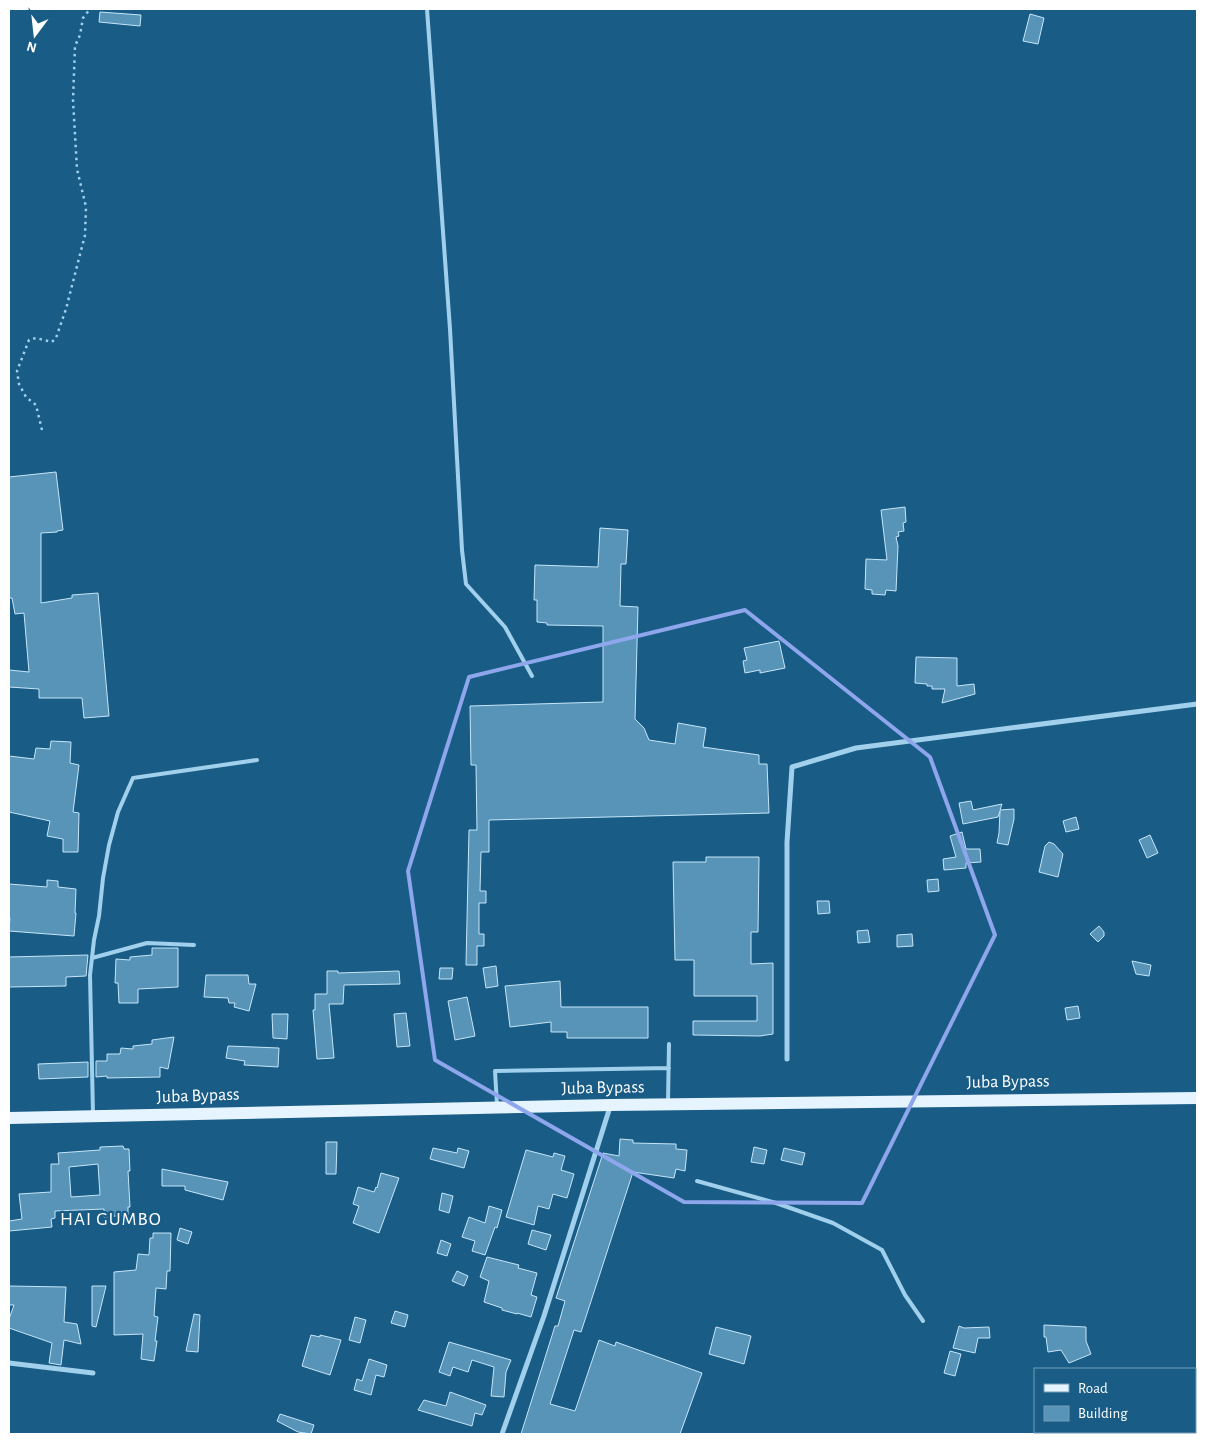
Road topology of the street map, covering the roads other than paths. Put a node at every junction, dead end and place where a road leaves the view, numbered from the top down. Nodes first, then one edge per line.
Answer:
1 (427, 9) edge
2 (532, 676) dead end
3 (1197, 704) edge
4 (258, 760) dead end
5 (194, 945) dead end
6 (92, 958) junction
7 (669, 1044) dead end
8 (787, 1059) dead end
9 (669, 1068) junction
10 (1197, 1098) edge
11 (668, 1104) junction
12 (610, 1105) junction
13 (497, 1108) junction
14 (93, 1117) junction
15 (9, 1118) edge
16 (697, 1181) dead end
17 (923, 1321) dead end
18 (9, 1363) edge
19 (92, 1373) dead end
20 (502, 1434) edge

1 - 2 lane
3 - 8 street
4 - 6 lane
5 - 6 lane
6 - 14 lane
7 - 9 lane
9 - 11 lane
9 - 13 lane
10 - 11 main road, Juba Bypass
11 - 12 main road, Juba Bypass
12 - 13 main road, Juba Bypass
12 - 20 street
13 - 14 main road, Juba Bypass
14 - 15 main road, Juba Bypass
16 - 17 lane
18 - 19 street

